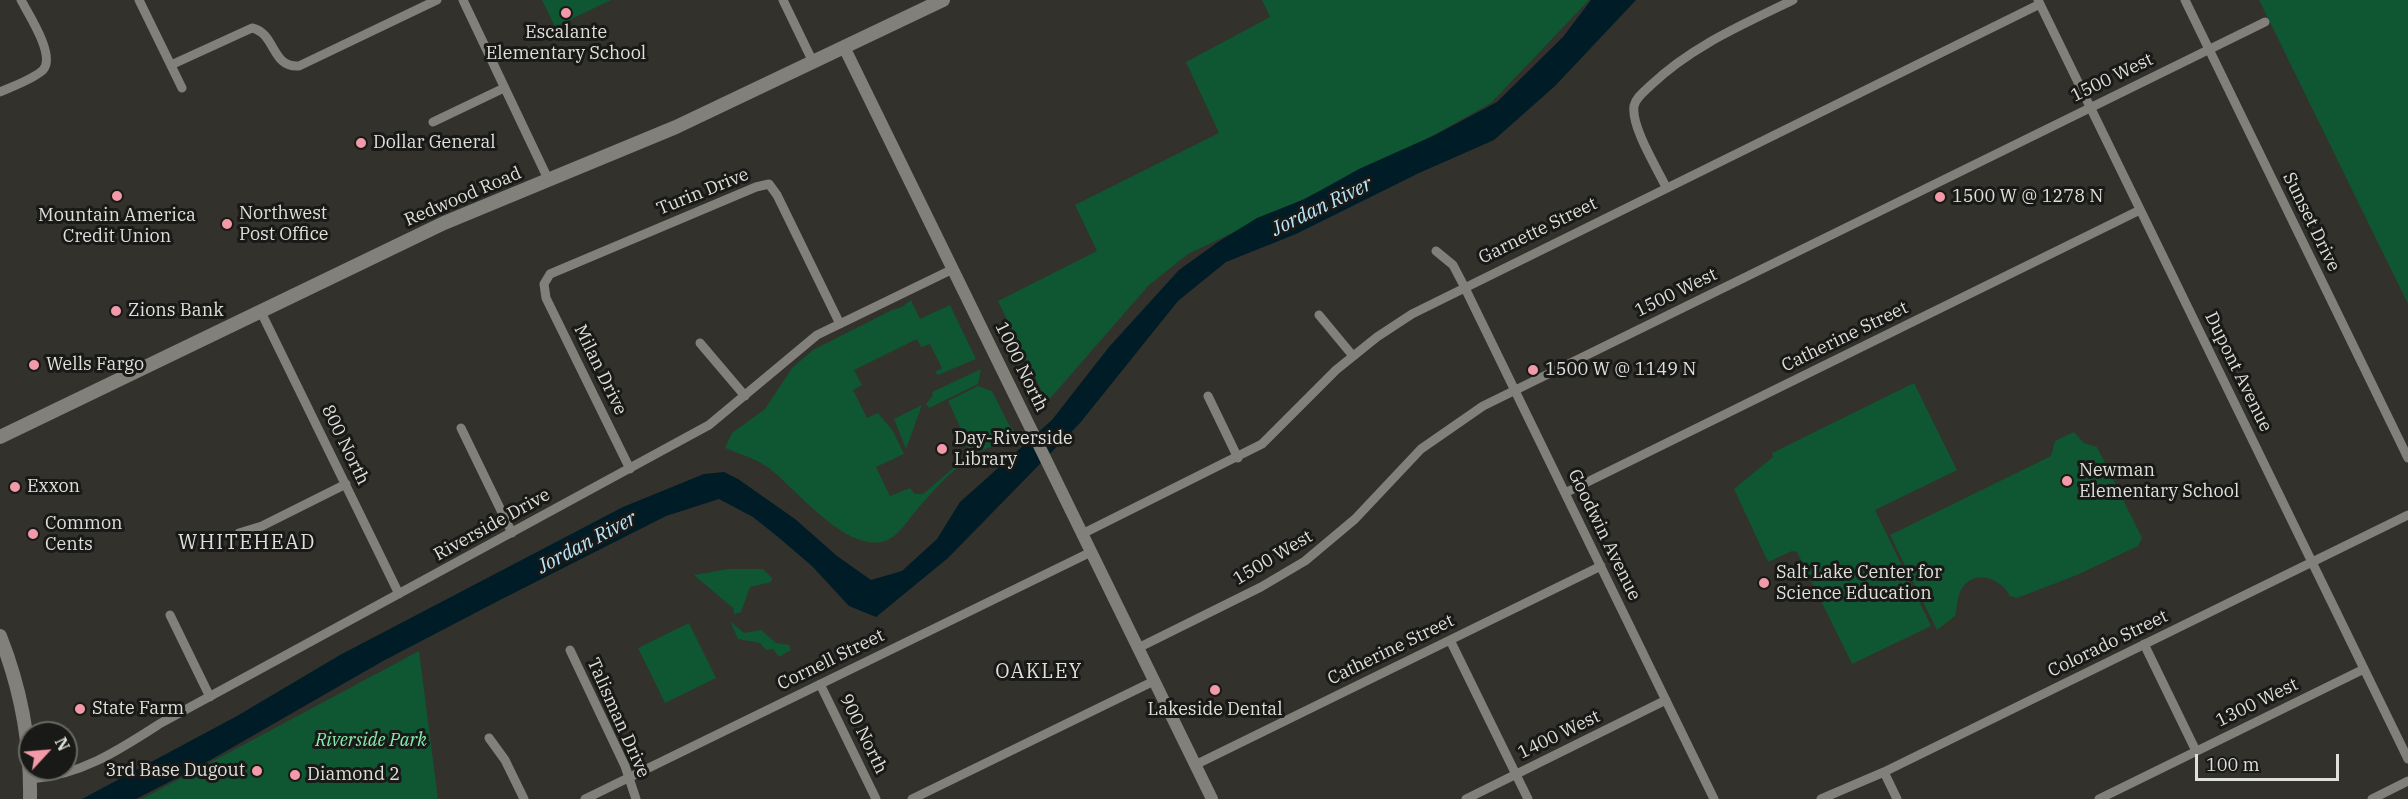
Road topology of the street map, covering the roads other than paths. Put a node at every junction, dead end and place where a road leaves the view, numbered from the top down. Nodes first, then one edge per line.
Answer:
1 (21, 0) edge
2 (139, 0) edge
3 (438, 0) edge
4 (463, 0) edge
5 (783, 0) edge
6 (943, 0) edge
7 (1793, 0) edge
8 (2185, 0) edge
9 (2039, 2) edge
10 (2265, 21) dead end
11 (844, 47) junction
12 (2209, 49) junction
13 (813, 62) junction
14 (171, 65) junction
15 (182, 88) dead end
16 (504, 88) junction
17 (0, 92) edge
18 (2090, 108) junction
19 (433, 122) dead end
20 (549, 181) junction
21 (1666, 187) junction
22 (2140, 210) junction
23 (1436, 251) dead end
24 (953, 269) junction
25 (544, 284) joint
26 (1464, 286) junction
27 (261, 310) junction
28 (1319, 315) dead end
29 (840, 324) junction
30 (700, 343) dead end
31 (1353, 356) junction
32 (1515, 390) junction
33 (745, 396) junction
34 (1208, 396) dead end
35 (461, 428) dead end
36 (0, 436) edge
37 (1238, 458) junction
38 (2408, 458) edge
39 (630, 469) junction
40 (346, 484) junction
41 (1565, 492) junction
42 (2408, 515) edge
43 (239, 533) dead end
44 (512, 533) junction
45 (1082, 534) junction
46 (1091, 552) junction
47 (2312, 562) junction
48 (1601, 566) junction
49 (399, 594) junction
50 (170, 615) dead end
51 (0, 636) edge
52 (1450, 639) junction
53 (2144, 644) junction
54 (1138, 648) junction
55 (570, 650) dead end
56 (2364, 669) junction
57 (1154, 681) junction
58 (820, 684) junction
59 (210, 697) junction
60 (1666, 700) junction
61 (24, 721) edge
62 (489, 738) dead end
63 (2196, 751) junction
64 (2408, 759) edge
65 (1195, 765) junction
66 (78, 769) edge
67 (1884, 772) junction
68 (1516, 774) junction
69 (628, 778) junction
70 (31, 781) edge
71 (2408, 781) edge
72 (30, 799) edge
73 (524, 799) edge
74 (585, 799) edge
75 (636, 799) edge
76 (876, 799) edge
77 (912, 799) edge
78 (1212, 799) edge
79 (1466, 799) edge
80 (1528, 799) edge
81 (1714, 799) edge
82 (1821, 799) edge
83 (1897, 799) edge
84 (2099, 799) edge
85 (2372, 799) edge

1 - 17 street
2 - 14 street
3 - 14 street
4 - 16 street
5 - 13 street
6 - 11 main road, Redwood Road
7 - 21 street
8 - 12 street, Sunset Drive
9 - 18 street, Dupont Avenue
9 - 21 street, Garnette Street
10 - 12 street, 1500 West
11 - 13 main road, Redwood Road
11 - 24 street, 1000 North
12 - 18 street, 1500 West
12 - 38 street, Sunset Drive
13 - 20 main road, Redwood Road
14 - 15 street
16 - 19 street
16 - 20 street
18 - 22 street, Dupont Avenue
18 - 32 street, 1500 West
20 - 27 main road, Redwood Road
21 - 26 street, Garnette Street
22 - 41 street, Catherine Street
22 - 47 street, Dupont Avenue
23 - 26 street, Goodwin Avenue
24 - 29 street, Riverside Drive
24 - 45 street, 1000 North
25 - 29 street, Turin Drive
25 - 39 street, Milan Drive
26 - 31 street, Garnette Street
26 - 32 street, Goodwin Avenue
27 - 36 main road, Redwood Road
27 - 40 street, 800 North
28 - 31 street
29 - 33 street, Riverside Drive
30 - 33 street
31 - 37 street, Garnette Street
32 - 41 street, Goodwin Avenue
32 - 54 street, 1500 West
33 - 39 street, Riverside Drive
34 - 37 street
35 - 44 street
37 - 45 street, Garnette Street
39 - 44 street, Riverside Drive
40 - 43 street
40 - 49 street, 800 North
41 - 48 street, Goodwin Avenue
42 - 47 street, Colorado Street
44 - 49 street, Riverside Drive
45 - 46 street, 1000 North
46 - 54 street, 1000 North
46 - 58 street, Cornell Street
47 - 53 street, Colorado Street
47 - 56 street, Dupont Avenue
48 - 52 street, Catherine Street
48 - 60 street, Goodwin Avenue
49 - 59 street, Riverside Drive
50 - 59 street
51 - 61 main road
52 - 65 street, Catherine Street
52 - 68 street
53 - 63 street
53 - 67 street, Colorado Street
54 - 57 street, 1000 North
55 - 69 street, Talisman Drive
56 - 63 street, 1300 West
56 - 64 street, Dupont Avenue
57 - 65 street, 1000 North
57 - 77 street
58 - 69 street, Cornell Street
58 - 76 street, 900 North
59 - 66 street, Riverside Drive
60 - 68 street, 1400 West
60 - 81 street, Goodwin Avenue
62 - 73 street
63 - 84 street, 1300 West
65 - 78 street, 1000 North
67 - 82 street, Colorado Street
67 - 83 street
68 - 79 street, 1400 West
68 - 80 street
69 - 74 street, Cornell Street
69 - 75 street, Talisman Drive
70 - 72 main road
71 - 85 street

